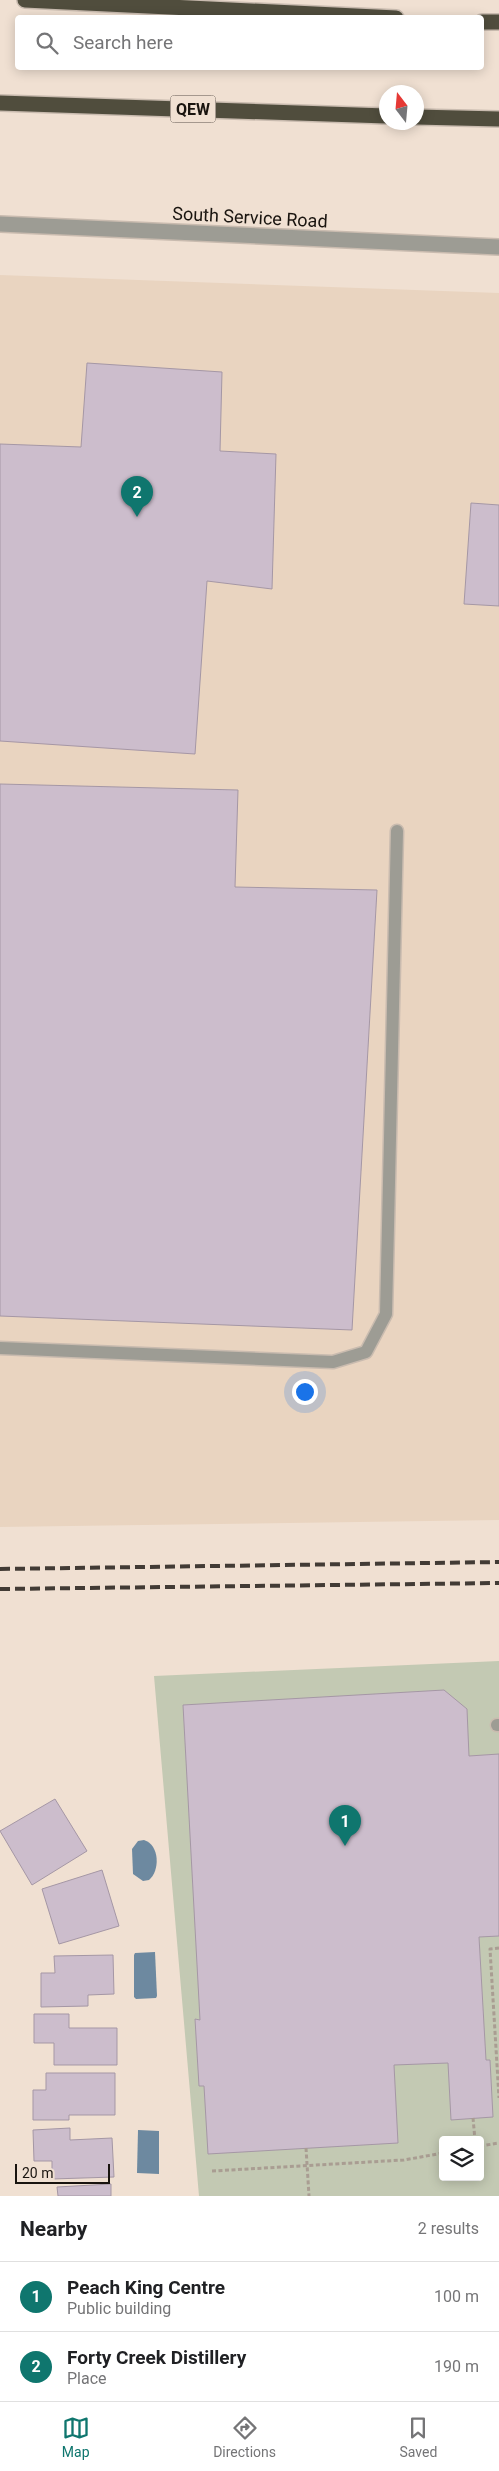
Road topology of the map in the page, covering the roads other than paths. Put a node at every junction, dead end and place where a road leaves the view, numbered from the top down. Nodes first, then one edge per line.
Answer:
1 (25, 0) edge
2 (334, 15) edge
3 (484, 22) edge
4 (499, 22) edge
5 (0, 103) edge
6 (379, 116) edge
7 (424, 116) edge
8 (499, 119) edge
9 (0, 224) edge
10 (499, 247) edge
11 (397, 831) dead end
12 (0, 1348) edge

1 - 2 highway
3 - 4 highway
5 - 6 highway, QEW
7 - 8 highway
9 - 10 street, South Service Road
11 - 12 lane

